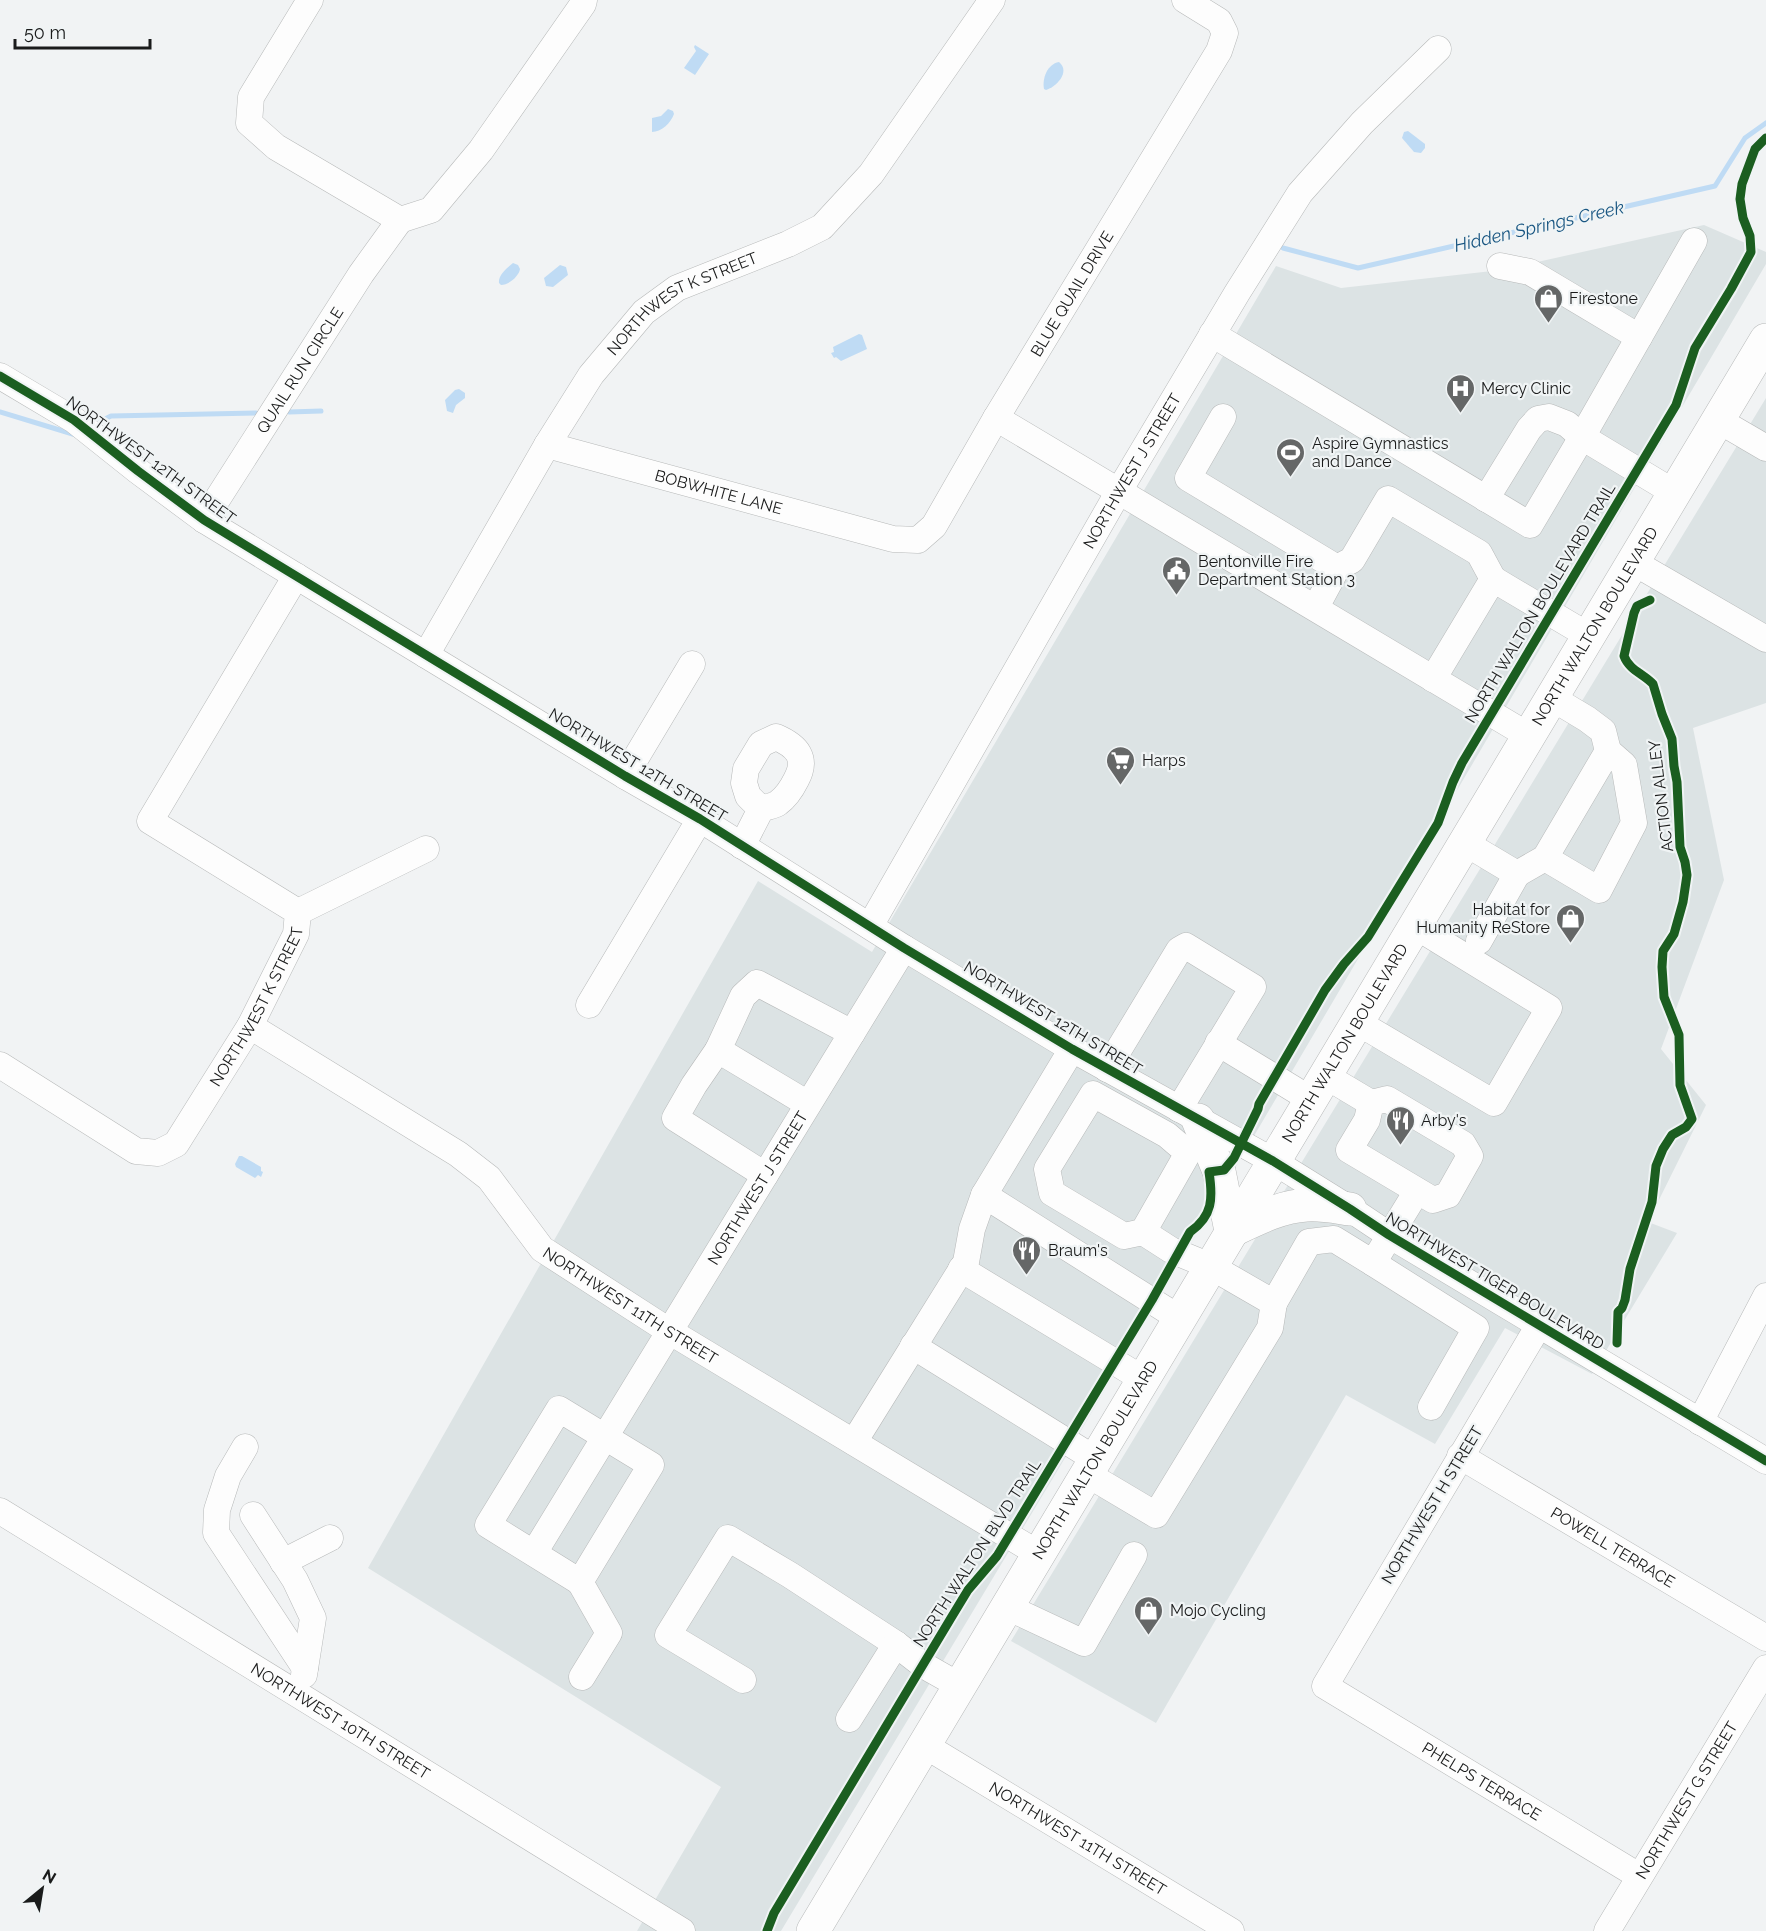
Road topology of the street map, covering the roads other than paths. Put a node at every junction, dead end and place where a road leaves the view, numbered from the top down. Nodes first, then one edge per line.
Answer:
1 (310, 0) edge
2 (584, 0) edge
3 (992, 0) edge
4 (1185, 0) edge
5 (1438, 49) dead end
6 (400, 220) junction
7 (1694, 241) dead end
8 (1500, 267) dead end
9 (1212, 334) junction
10 (1640, 337) junction
11 (1766, 340) edge
12 (0, 376) edge
13 (1223, 417) dead end
14 (996, 418) junction
15 (1718, 420) junction
16 (1582, 437) junction
17 (547, 445) junction
18 (1766, 448) edge
19 (1119, 491) junction
20 (1675, 493) junction
21 (1486, 499) junction
22 (204, 520) junction
23 (893, 539) joint
24 (1633, 562) junction
25 (1337, 568) junction
26 (296, 576) junction
27 (1493, 579) junction
28 (1316, 608) junction
29 (1589, 636) junction
30 (1766, 639) edge
31 (426, 655) junction
32 (692, 664) dead end
33 (1433, 679) junction
34 (1552, 698) junction
35 (1529, 736) junction
36 (1608, 751) junction
37 (625, 776) junction
38 (761, 809) dead end
39 (700, 819) junction
40 (1465, 843) junction
41 (742, 846) junction
42 (426, 849) dead end
43 (1545, 858) junction
44 (1517, 874) junction
45 (298, 912) junction
46 (870, 926) junction
47 (1415, 926) junction
48 (1479, 941) dead end
49 (904, 948) junction
50 (589, 1005) dead end
51 (1357, 1022) junction
52 (250, 1026) junction
53 (852, 1033) junction
54 (1218, 1043) junction
55 (1072, 1049) junction
56 (718, 1050) junction
57 (0, 1065) edge
58 (1107, 1069) junction
59 (1317, 1087) junction
60 (1371, 1103) junction
61 (808, 1104) junction
62 (1189, 1114) junction
63 (1025, 1126) junction
64 (1061, 1147) junction
65 (1272, 1161) junction
66 (765, 1175) junction
67 (1417, 1191) junction
68 (984, 1195) junction
69 (1350, 1209) junction
70 (1231, 1231) junction
71 (1143, 1232) junction
72 (1389, 1236) junction
73 (1373, 1263) junction
74 (1210, 1266) junction
75 (961, 1269) junction
76 (1766, 1296) edge
77 (1274, 1302) junction
78 (1179, 1318) junction
79 (1539, 1325) junction
80 (669, 1331) junction
81 (914, 1346) junction
82 (1143, 1379) junction
83 (1431, 1407) dead end
84 (1700, 1422) junction
85 (606, 1433) junction
86 (854, 1442) junction
87 (245, 1447) dead end
88 (1460, 1455) junction
89 (1766, 1461) edge
90 (1091, 1466) junction
91 (0, 1511) edge
92 (253, 1515) dead end
93 (330, 1538) dead end
94 (534, 1553) junction
95 (1039, 1554) junction
96 (1134, 1555) dead end
97 (283, 1562) junction
98 (580, 1582) junction
99 (1007, 1607) junction
100 (1766, 1638) edge
101 (896, 1644) junction
102 (305, 1668) junction
103 (1766, 1668) edge
104 (582, 1677) dead end
105 (743, 1680) dead end
106 (960, 1686) junction
107 (1325, 1686) joint
108 (300, 1695) junction
109 (849, 1719) dead end
110 (924, 1745) junction
111 (1639, 1876) junction
112 (682, 1931) edge
113 (813, 1931) edge
114 (1231, 1931) edge
115 (1607, 1931) edge

1 - 6 street
2 - 6 street
3 - 17 street, NORTHWEST K STREET
4 - 14 street, BLUE QUAIL DRIVE
5 - 9 street, NORTHWEST J STREET
6 - 22 street, QUAIL RUN CIRCLE
7 - 10 street
8 - 10 street
9 - 19 street, NORTHWEST J STREET
9 - 21 street
10 - 16 street
11 - 15 main road, NORTH WALTON BOULEVARD
12 - 22 street, NORTHWEST 12TH STREET
13 - 25 street
14 - 19 street
14 - 23 street, BLUE QUAIL DRIVE
15 - 18 street
15 - 20 main road, NORTH WALTON BOULEVARD
16 - 20 street
16 - 21 street
16 - 21 street
17 - 23 street, BOBWHITE LANE
17 - 31 street, NORTHWEST K STREET
19 - 28 street
19 - 46 street, NORTHWEST J STREET
20 - 24 main road, NORTH WALTON BOULEVARD
22 - 26 street, NORTHWEST 12TH STREET
24 - 29 main road, NORTH WALTON BOULEVARD
24 - 30 street
25 - 27 street
25 - 28 street
26 - 31 street, NORTHWEST 12TH STREET
26 - 45 street, NORTHWEST K STREET
27 - 29 street
27 - 33 street
28 - 33 street
29 - 34 main road, NORTH WALTON BOULEVARD
31 - 37 street, NORTHWEST 12TH STREET
32 - 37 street
33 - 35 street
34 - 35 main road, NORTH WALTON BOULEVARD
34 - 36 street
35 - 40 main road, NORTH WALTON BOULEVARD
36 - 43 street
36 - 43 street
37 - 39 street, NORTHWEST 12TH STREET
38 - 41 street
39 - 41 street, NORTHWEST 12TH STREET
39 - 50 street
40 - 44 street
40 - 47 main road, NORTH WALTON BOULEVARD
41 - 46 street, NORTHWEST 12TH STREET
42 - 45 street
43 - 44 street
44 - 48 street
45 - 52 street, NORTHWEST K STREET
46 - 49 street, NORTHWEST 12TH STREET
47 - 51 main road, NORTH WALTON BOULEVARD
47 - 51 street
49 - 53 street, NORTHWEST J STREET
49 - 55 street, NORTHWEST 12TH STREET
51 - 59 main road, NORTH WALTON BOULEVARD
52 - 57 street, NORTHWEST K STREET
52 - 80 street, NORTHWEST 11TH STREET
53 - 56 street
53 - 61 street, NORTHWEST J STREET
54 - 58 street
54 - 59 street
54 - 62 street
55 - 58 street, NORTHWEST 12TH STREET
55 - 63 street
56 - 61 street
56 - 66 street
58 - 62 street, NORTHWEST 12TH STREET
59 - 60 street
59 - 65 main road, NORTH WALTON BOULEVARD
60 - 67 street
60 - 67 street
61 - 66 street, NORTHWEST J STREET
62 - 65 street, NORTHWEST 12TH STREET
62 - 70 main road
63 - 64 street
63 - 68 street
64 - 71 street
64 - 71 street
65 - 69 street, NORTHWEST TIGER BOULEVARD
65 - 70 main road, NORTH WALTON BOULEVARD
66 - 80 street, NORTHWEST J STREET
67 - 72 street
68 - 75 street
68 - 78 street
69 - 70 main road
69 - 72 street, NORTHWEST TIGER BOULEVARD
70 - 74 main road, NORTH WALTON BOULEVARD
71 - 74 street
72 - 73 street
72 - 79 street, NORTHWEST TIGER BOULEVARD
73 - 77 street
73 - 83 street
74 - 77 street
74 - 78 main road, NORTH WALTON BOULEVARD
75 - 81 street
75 - 82 street
76 - 84 street
77 - 90 street
78 - 82 main road, NORTH WALTON BOULEVARD
79 - 84 street, NORTHWEST TIGER BOULEVARD
79 - 88 street, NORTHWEST H STREET
80 - 85 street, NORTHWEST J STREET
80 - 86 street, NORTHWEST 11TH STREET
81 - 86 street
81 - 90 street
82 - 90 main road, NORTH WALTON BOULEVARD
84 - 89 street, NORTHWEST TIGER BOULEVARD
85 - 94 street, NORTHWEST J STREET
85 - 94 street
85 - 98 street
86 - 95 street, NORTHWEST 11TH STREET
87 - 102 street
88 - 100 street, POWELL TERRACE
88 - 107 street, NORTHWEST H STREET
90 - 95 main road, NORTH WALTON BOULEVARD
91 - 108 street, NORTHWEST 10TH STREET
92 - 97 street
93 - 97 street
94 - 98 street
95 - 99 main road, NORTH WALTON BOULEVARD
96 - 99 street
97 - 102 street
98 - 104 street
99 - 106 main road, NORTH WALTON BOULEVARD
101 - 105 street
101 - 106 street
101 - 109 street
102 - 108 street
103 - 111 street, NORTHWEST G STREET
106 - 110 main road, NORTH WALTON BOULEVARD
107 - 111 street, PHELPS TERRACE
108 - 112 street, NORTHWEST 10TH STREET
110 - 113 main road, NORTH WALTON BOULEVARD
110 - 114 street, NORTHWEST 11TH STREET
111 - 115 street, NORTHWEST G STREET

